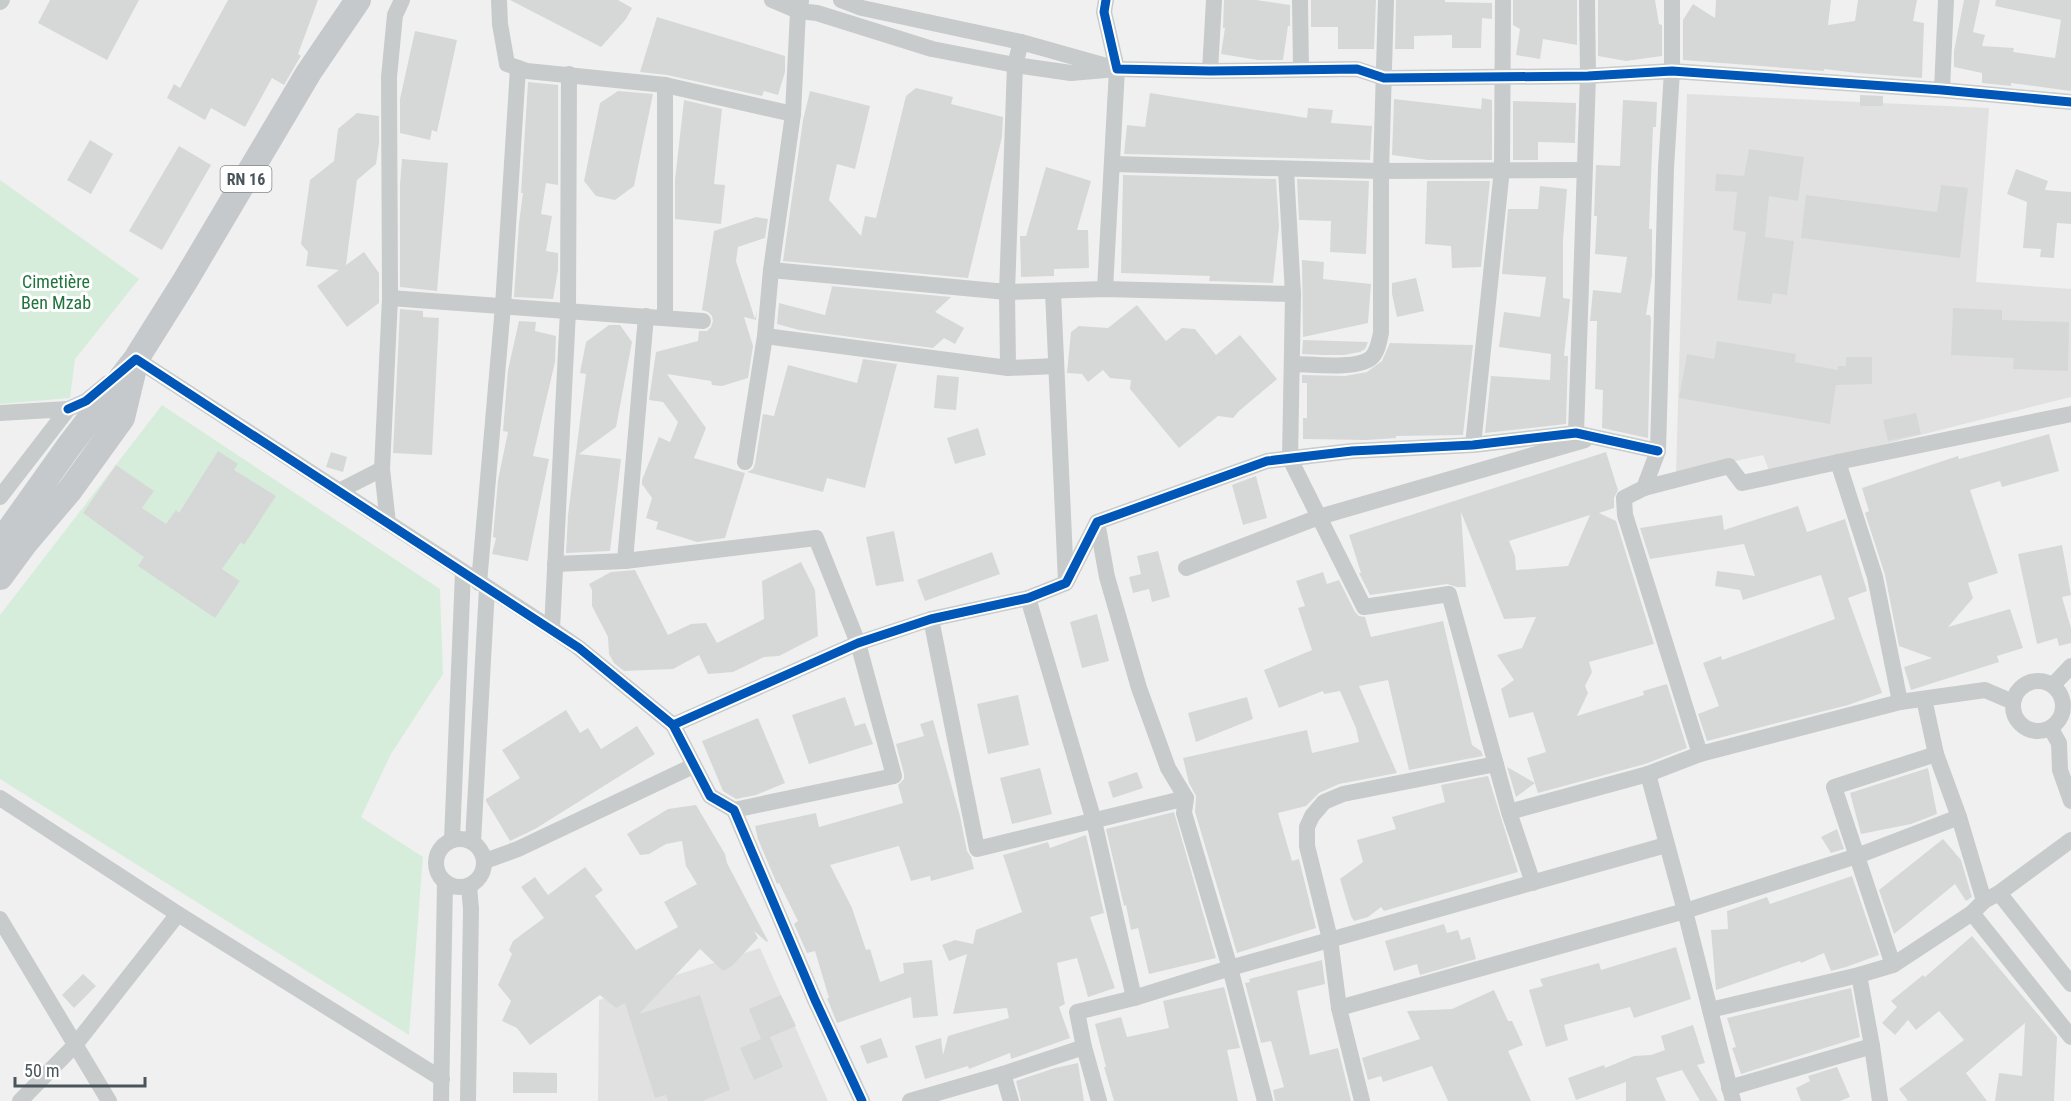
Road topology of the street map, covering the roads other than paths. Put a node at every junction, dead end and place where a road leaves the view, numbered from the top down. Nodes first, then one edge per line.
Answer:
1 (358, 0) edge
2 (402, 0) edge
3 (499, 0) edge
4 (772, 0) edge
5 (841, 0) edge
6 (1106, 0) edge
7 (1214, 0) edge
8 (1300, 0) edge
9 (1386, 0) edge
10 (1503, 0) edge
11 (1587, 0) edge
12 (1672, 0) edge
13 (1946, 0) edge
14 (800, 5) edge
15 (1022, 42) junction
16 (1015, 65) junction
17 (518, 68) junction
18 (1116, 69) junction
19 (1301, 69) junction
20 (1210, 71) junction
21 (1672, 71) junction
22 (569, 74) junction
23 (1501, 76) junction
24 (1588, 76) junction
25 (1384, 78) junction
26 (665, 85) junction
27 (1942, 90) junction
28 (2071, 102) edge
29 (793, 114) junction
30 (1112, 164) junction
31 (1502, 169) junction
32 (1286, 170) junction
33 (1584, 170) junction
34 (1381, 171) junction
35 (771, 270) junction
36 (1105, 290) junction
37 (1007, 292) junction
38 (1053, 292) junction
39 (1293, 294) junction
40 (390, 297) junction
41 (503, 306) junction
42 (568, 311) junction
43 (646, 316) junction
44 (665, 318) junction
45 (703, 321) dead end
46 (765, 336) junction
47 (136, 359) junction
48 (1292, 364) junction
49 (1056, 366) junction
50 (1008, 368) junction
51 (68, 409) junction
52 (0, 413) edge
53 (2071, 414) edge
54 (1576, 433) junction
55 (1594, 437) junction
56 (1473, 445) junction
57 (1658, 451) junction
58 (1290, 459) junction
59 (745, 462) dead end
60 (1838, 462) junction
61 (382, 469) junction
62 (1644, 488) junction
63 (339, 491) junction
64 (0, 497) edge
65 (1319, 517) junction
66 (1097, 522) junction
67 (388, 523) junction
68 (0, 543) edge
69 (626, 561) junction
70 (555, 564) junction
71 (1186, 568) dead end
72 (463, 572) junction
73 (0, 577) edge
74 (1066, 583) junction
75 (483, 585) junction
76 (1028, 598) junction
77 (931, 619) junction
78 (552, 629) junction
79 (858, 643) junction
80 (2071, 666) edge
81 (2054, 685) junction
82 (1924, 699) junction
83 (2067, 700) edge
84 (1900, 702) junction
85 (2013, 702) junction
86 (673, 725) junction
87 (2059, 727) edge
88 (1700, 754) junction
89 (1936, 754) junction
90 (1496, 764) junction
91 (693, 766) junction
92 (1648, 774) junction
93 (0, 798) edge
94 (1186, 798) junction
95 (2071, 801) edge
96 (734, 810) junction
97 (1509, 812) junction
98 (1959, 818) junction
99 (1094, 821) junction
100 (452, 840) junction
101 (2071, 840) edge
102 (473, 842) junction
103 (1666, 845) junction
104 (1857, 856) junction
105 (485, 861) junction
106 (445, 882) junction
107 (1533, 883) junction
108 (469, 886) junction
109 (1992, 897) junction
110 (1685, 911) junction
111 (1972, 913) junction
112 (178, 914) junction
113 (0, 919) edge
114 (1330, 939) junction
115 (1893, 965) junction
116 (1230, 968) junction
117 (1858, 975) junction
118 (2071, 984) edge
119 (1134, 998) junction
120 (1339, 1008) junction
121 (1710, 1010) junction
122 (2071, 1037) edge
123 (75, 1045) junction
124 (1872, 1046) junction
125 (1084, 1047) junction
126 (1003, 1074) junction
127 (442, 1079) junction
128 (1731, 1094) edge
129 (20, 1101) edge
130 (109, 1101) edge
131 (441, 1101) edge
132 (468, 1101) edge
133 (862, 1101) edge
134 (910, 1101) edge
135 (1011, 1101) edge
136 (1099, 1101) edge
137 (1265, 1101) edge
138 (1362, 1101) edge
139 (1880, 1101) edge

1 - 47 main road, RN 16
2 - 40 street
3 - 17 street
4 - 14 street
5 - 15 street
6 - 18 street
7 - 20 street
8 - 19 street
9 - 25 street
10 - 23 street
11 - 24 street
12 - 21 street
13 - 27 street
14 - 16 street
14 - 29 street
15 - 16 street
15 - 18 street
16 - 18 street
16 - 37 street
17 - 22 street
17 - 41 street
18 - 20 street
18 - 30 street
19 - 20 street
19 - 25 street
21 - 24 street
21 - 27 street
21 - 57 street
22 - 26 street
22 - 42 street
23 - 24 street
23 - 25 street
23 - 31 street
24 - 33 street
25 - 34 street
26 - 29 street
26 - 44 street
27 - 28 street
29 - 35 street
30 - 32 street
30 - 36 street
31 - 33 street
31 - 34 street
31 - 56 street
32 - 34 street
32 - 39 street
33 - 54 street
34 - 48 street
35 - 37 street
35 - 46 street
36 - 38 street
36 - 39 street
37 - 38 street
37 - 50 street
38 - 49 street
39 - 48 street
40 - 41 street
40 - 61 street
41 - 42 street
41 - 75 street
42 - 43 street
42 - 70 street
43 - 44 street
43 - 69 street
44 - 45 street
46 - 50 street
46 - 59 street
47 - 51 street
47 - 63 street
47 - 68 main road, RN 16
47 - 73 main road, RN 16
48 - 58 street
49 - 50 street
49 - 74 street
51 - 52 street
51 - 64 street
53 - 60 street
54 - 55 street
54 - 56 street
55 - 57 street
55 - 65 street
56 - 58 street
57 - 62 street
58 - 65 street
58 - 66 street
60 - 62 street
60 - 84 street
61 - 63 street
61 - 67 street
62 - 88 street
63 - 67 street
65 - 71 street
65 - 90 street
66 - 74 street
66 - 94 street
67 - 72 street
69 - 70 street
69 - 79 street
70 - 78 street
72 - 75 street
72 - 100 street
74 - 76 street
75 - 78 street
75 - 102 street
76 - 77 street
76 - 99 street
77 - 79 street
77 - 99 street
78 - 86 street
79 - 86 street
79 - 96 street
80 - 81 street
81 - 83 street
81 - 85 street
82 - 84 street
82 - 85 street
82 - 89 street
83 - 87 street
84 - 88 street
85 - 87 street
86 - 91 street
87 - 95 street
88 - 92 street
89 - 98 street
89 - 104 street
90 - 97 street
90 - 114 street
91 - 96 street
91 - 105 street
92 - 97 street
92 - 103 street
93 - 112 street
94 - 99 street
94 - 116 street
96 - 133 street
97 - 107 street
98 - 104 street
98 - 109 street
99 - 119 street
100 - 102 street
100 - 106 street
101 - 109 street
102 - 105 street
103 - 107 street
103 - 110 street
104 - 110 street
104 - 115 street
105 - 108 street
106 - 108 street
106 - 127 street
107 - 114 street
108 - 132 street
109 - 111 street
109 - 118 street
110 - 120 street
110 - 121 street
111 - 115 street
111 - 122 street
112 - 123 street
112 - 127 street
113 - 123 street
114 - 116 street
114 - 120 street
115 - 117 street
116 - 119 street
116 - 137 street
117 - 121 street
117 - 124 street
119 - 125 street
120 - 138 street
121 - 128 street
123 - 129 street
123 - 130 street
124 - 128 street
124 - 139 street
125 - 126 street
125 - 136 street
126 - 134 street
126 - 135 street
127 - 131 street

